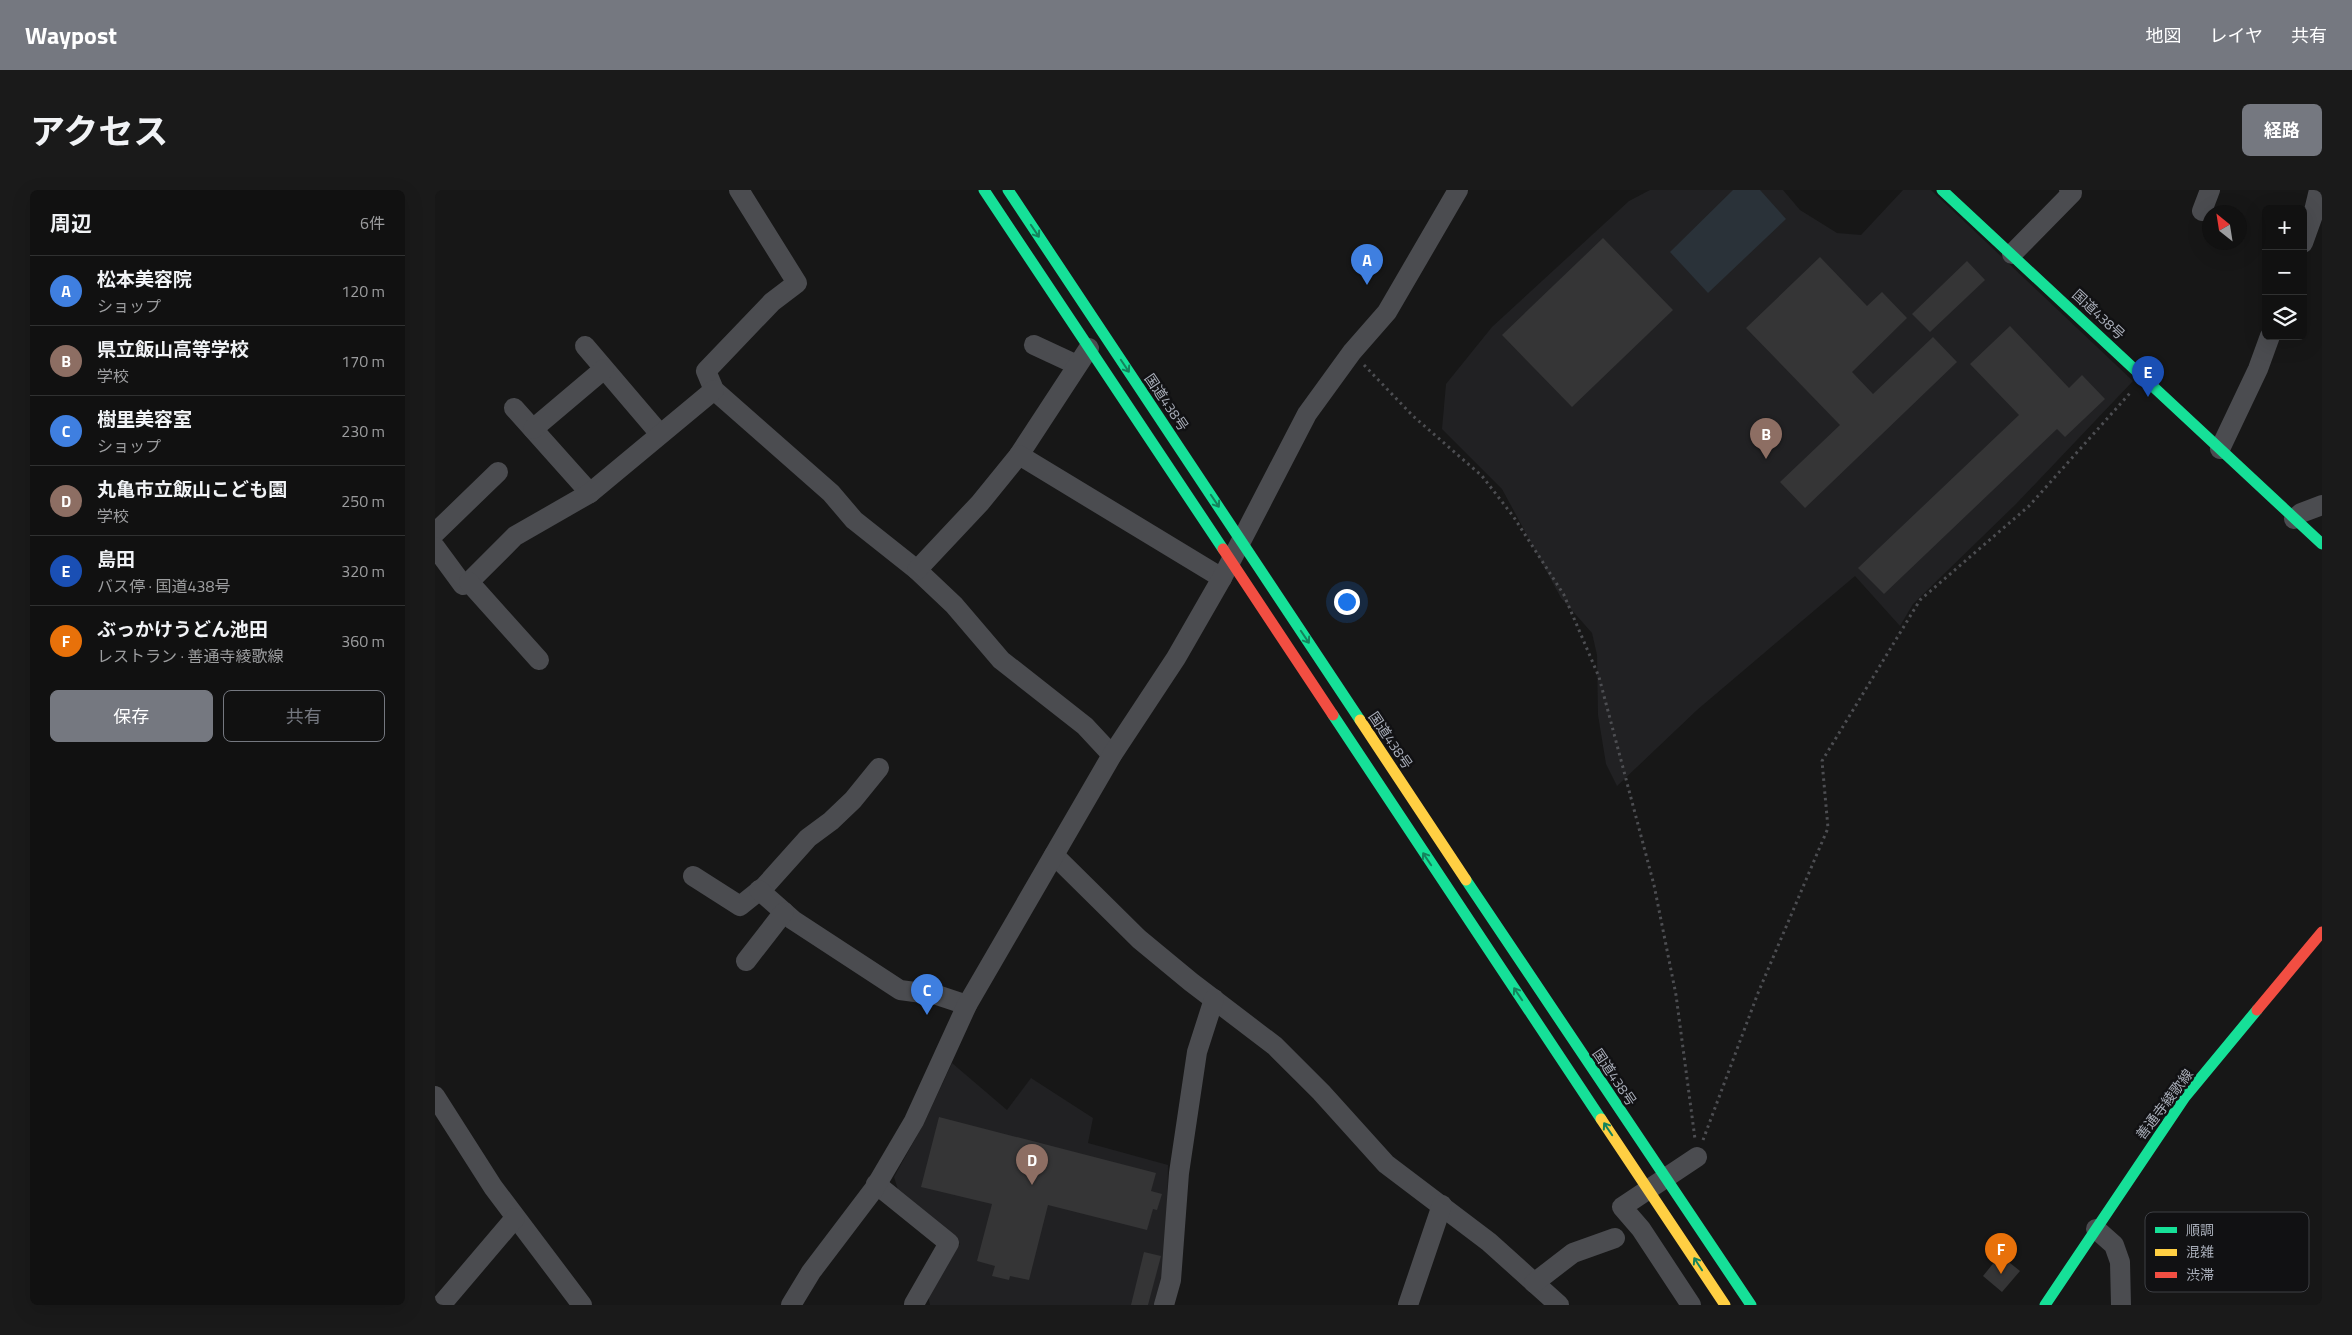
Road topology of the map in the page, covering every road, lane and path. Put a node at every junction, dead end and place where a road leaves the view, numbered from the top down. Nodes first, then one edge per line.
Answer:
1 (739, 190) edge
2 (984, 190) edge
3 (1008, 190) edge
4 (1457, 190) edge
5 (1942, 190) edge
6 (2069, 190) edge
7 (2210, 190) edge
8 (2319, 190) edge
9 (2204, 205) edge
10 (2307, 231) edge
11 (2013, 254) junction
12 (2269, 340) edge
13 (1034, 345) dead end
14 (585, 346) dead end
15 (1089, 348) junction
16 (1352, 352) junction
17 (1077, 365) junction
18 (604, 369) junction
19 (2145, 377) junction
20 (714, 390) junction
21 (514, 408) dead end
22 (533, 429) junction
23 (660, 434) junction
24 (2220, 449) junction
25 (1019, 455) junction
26 (498, 472) dead end
27 (590, 493) junction
28 (2322, 505) edge
29 (2294, 519) junction
30 (435, 533) edge
31 (1242, 541) junction
32 (2322, 544) edge
33 (435, 548) edge
34 (917, 570) junction
35 (1227, 570) junction
36 (469, 582) junction
37 (539, 660) dead end
38 (1112, 755) junction
39 (879, 768) dead end
40 (1054, 856) junction
41 (693, 876) dead end
42 (759, 890) junction
43 (784, 912) junction
44 (2322, 932) edge
45 (746, 961) dead end
46 (1213, 999) junction
47 (967, 1005) junction
48 (435, 1096) edge
49 (1697, 1157) junction
50 (1656, 1183) junction
51 (877, 1184) junction
52 (1442, 1205) junction
53 (515, 1218) junction
54 (2095, 1229) junction
55 (1615, 1238) dead end
56 (1534, 1283) junction
57 (441, 1305) edge
58 (582, 1305) edge
59 (791, 1305) edge
60 (915, 1305) edge
61 (1164, 1305) edge
62 (1408, 1305) edge
63 (1559, 1305) edge
64 (1691, 1305) edge
65 (1725, 1305) edge
66 (1751, 1305) edge
67 (2045, 1305) edge
68 (2121, 1305) edge

1 - 20 street
2 - 15 main road, 国道438号
3 -> 31 main road, 国道438号
4 - 16 street
5 - 11 main road, 国道438号
6 - 11 street
7 - 9 street
8 - 10 street
11 - 19 main road, 国道438号
12 - 24 street
13 - 17 street
14 - 18 street
15 - 17 street
15 - 35 main road, 国道438号
16 - 31 street
16 - 49 path
17 - 25 street
18 - 22 street
18 - 23 street
19 - 24 main road, 国道438号
19 - 49 path
20 - 23 street
20 - 34 street
21 - 22 street
22 - 27 street
23 - 27 street
24 - 29 main road, 国道438号
25 - 34 street
25 - 35 street
26 - 30 street
27 - 36 street
28 - 29 street
29 - 32 main road, 国道438号
31 - 35 street
31 -> 50 main road, 国道438号
33 - 36 street
34 - 38 street
35 - 38 street
50 -> 35 main road, 国道438号
36 - 37 street
38 - 40 street
39 - 42 street
40 - 46 street
40 - 47 street
41 - 42 street
42 - 43 street
43 - 45 street
43 - 47 street
44 - 54 main road, 善通寺綾歌線
46 - 52 street
46 - 61 street
47 - 51 street
48 - 53 street
49 - 50 street
50 - 64 street
65 -> 50 main road, 国道438号
50 - 66 main road, 国道438号
51 - 59 street
51 - 60 street
52 - 56 street
52 - 62 street
53 - 57 street
53 - 58 street
54 - 67 main road, 善通寺綾歌線
54 - 68 street
55 - 56 street
56 - 63 street

